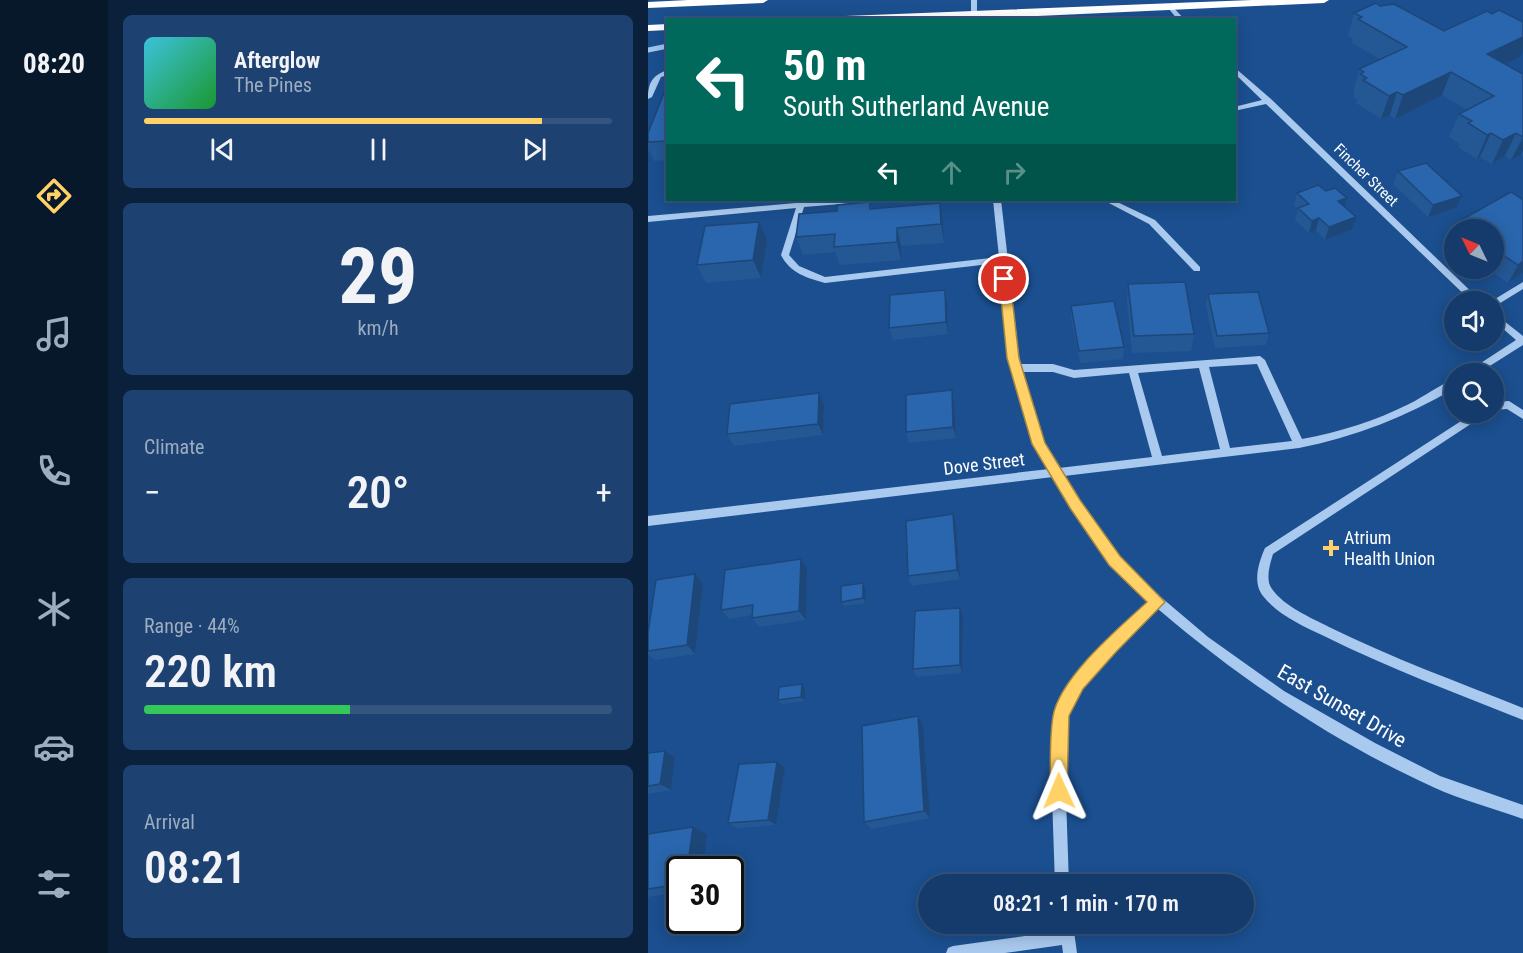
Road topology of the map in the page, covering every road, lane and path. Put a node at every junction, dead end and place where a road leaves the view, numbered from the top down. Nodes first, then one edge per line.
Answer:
1 (764, 0) edge
2 (974, 0) edge
3 (1323, 0) edge
4 (648, 5) edge
5 (1171, 8) junction
6 (974, 18) edge
7 (1180, 18) edge
8 (666, 27) edge
9 (648, 28) edge
10 (1236, 71) edge
11 (666, 73) edge
12 (648, 97) edge
13 (1268, 101) junction
14 (1236, 109) edge
15 (843, 201) edge
16 (997, 201) edge
17 (1109, 201) edge
18 (801, 205) junction
19 (648, 219) edge
20 (1002, 260) junction
21 (1197, 269) dead end
22 (1523, 285) edge
23 (1467, 291) edge
24 (1504, 297) edge
25 (1504, 324) edge
26 (1523, 340) edge
27 (1486, 363) edge
28 (1203, 364) junction
29 (1016, 368) junction
30 (1133, 371) junction
31 (1444, 388) edge
32 (1504, 405) edge
33 (1523, 415) edge
34 (1467, 423) edge
35 (1299, 444) junction
36 (1226, 452) junction
37 (1158, 460) junction
38 (1057, 472) junction
39 (648, 521) edge
40 (1158, 602) junction
41 (1523, 714) edge
42 (1523, 812) edge
43 (1062, 874) edge
44 (1047, 934) edge
45 (1067, 934) edge
46 (954, 953) edge
47 (1070, 953) edge

1 - 4 highway
2 - 6 street
3 - 5 highway
5 - 6 highway
5 - 7 street
8 - 9 highway
10 - 13 street, Fincher Street
11 - 12 street
13 - 14 street
13 - 23 street, Fincher Street
15 - 18 street
16 - 20 street, East Sunset Drive
17 - 21 street
18 - 19 street
18 - 20 street
20 - 29 street, East Sunset Drive
22 - 24 street
25 - 26 street
26 - 27 street
28 - 30 street
28 - 35 street
28 - 36 street
29 - 30 street
29 - 38 street, East Sunset Drive
30 - 37 street
31 - 35 street, Dove Street
32 - 33 street
34 - 41 street
35 - 36 street, Dove Street
36 - 37 street, Dove Street
37 - 38 street, Dove Street
38 - 39 street, Dove Street
38 - 40 street, East Sunset Drive
40 - 42 street, East Sunset Drive
40 - 43 street
44 - 46 street
45 - 47 street

